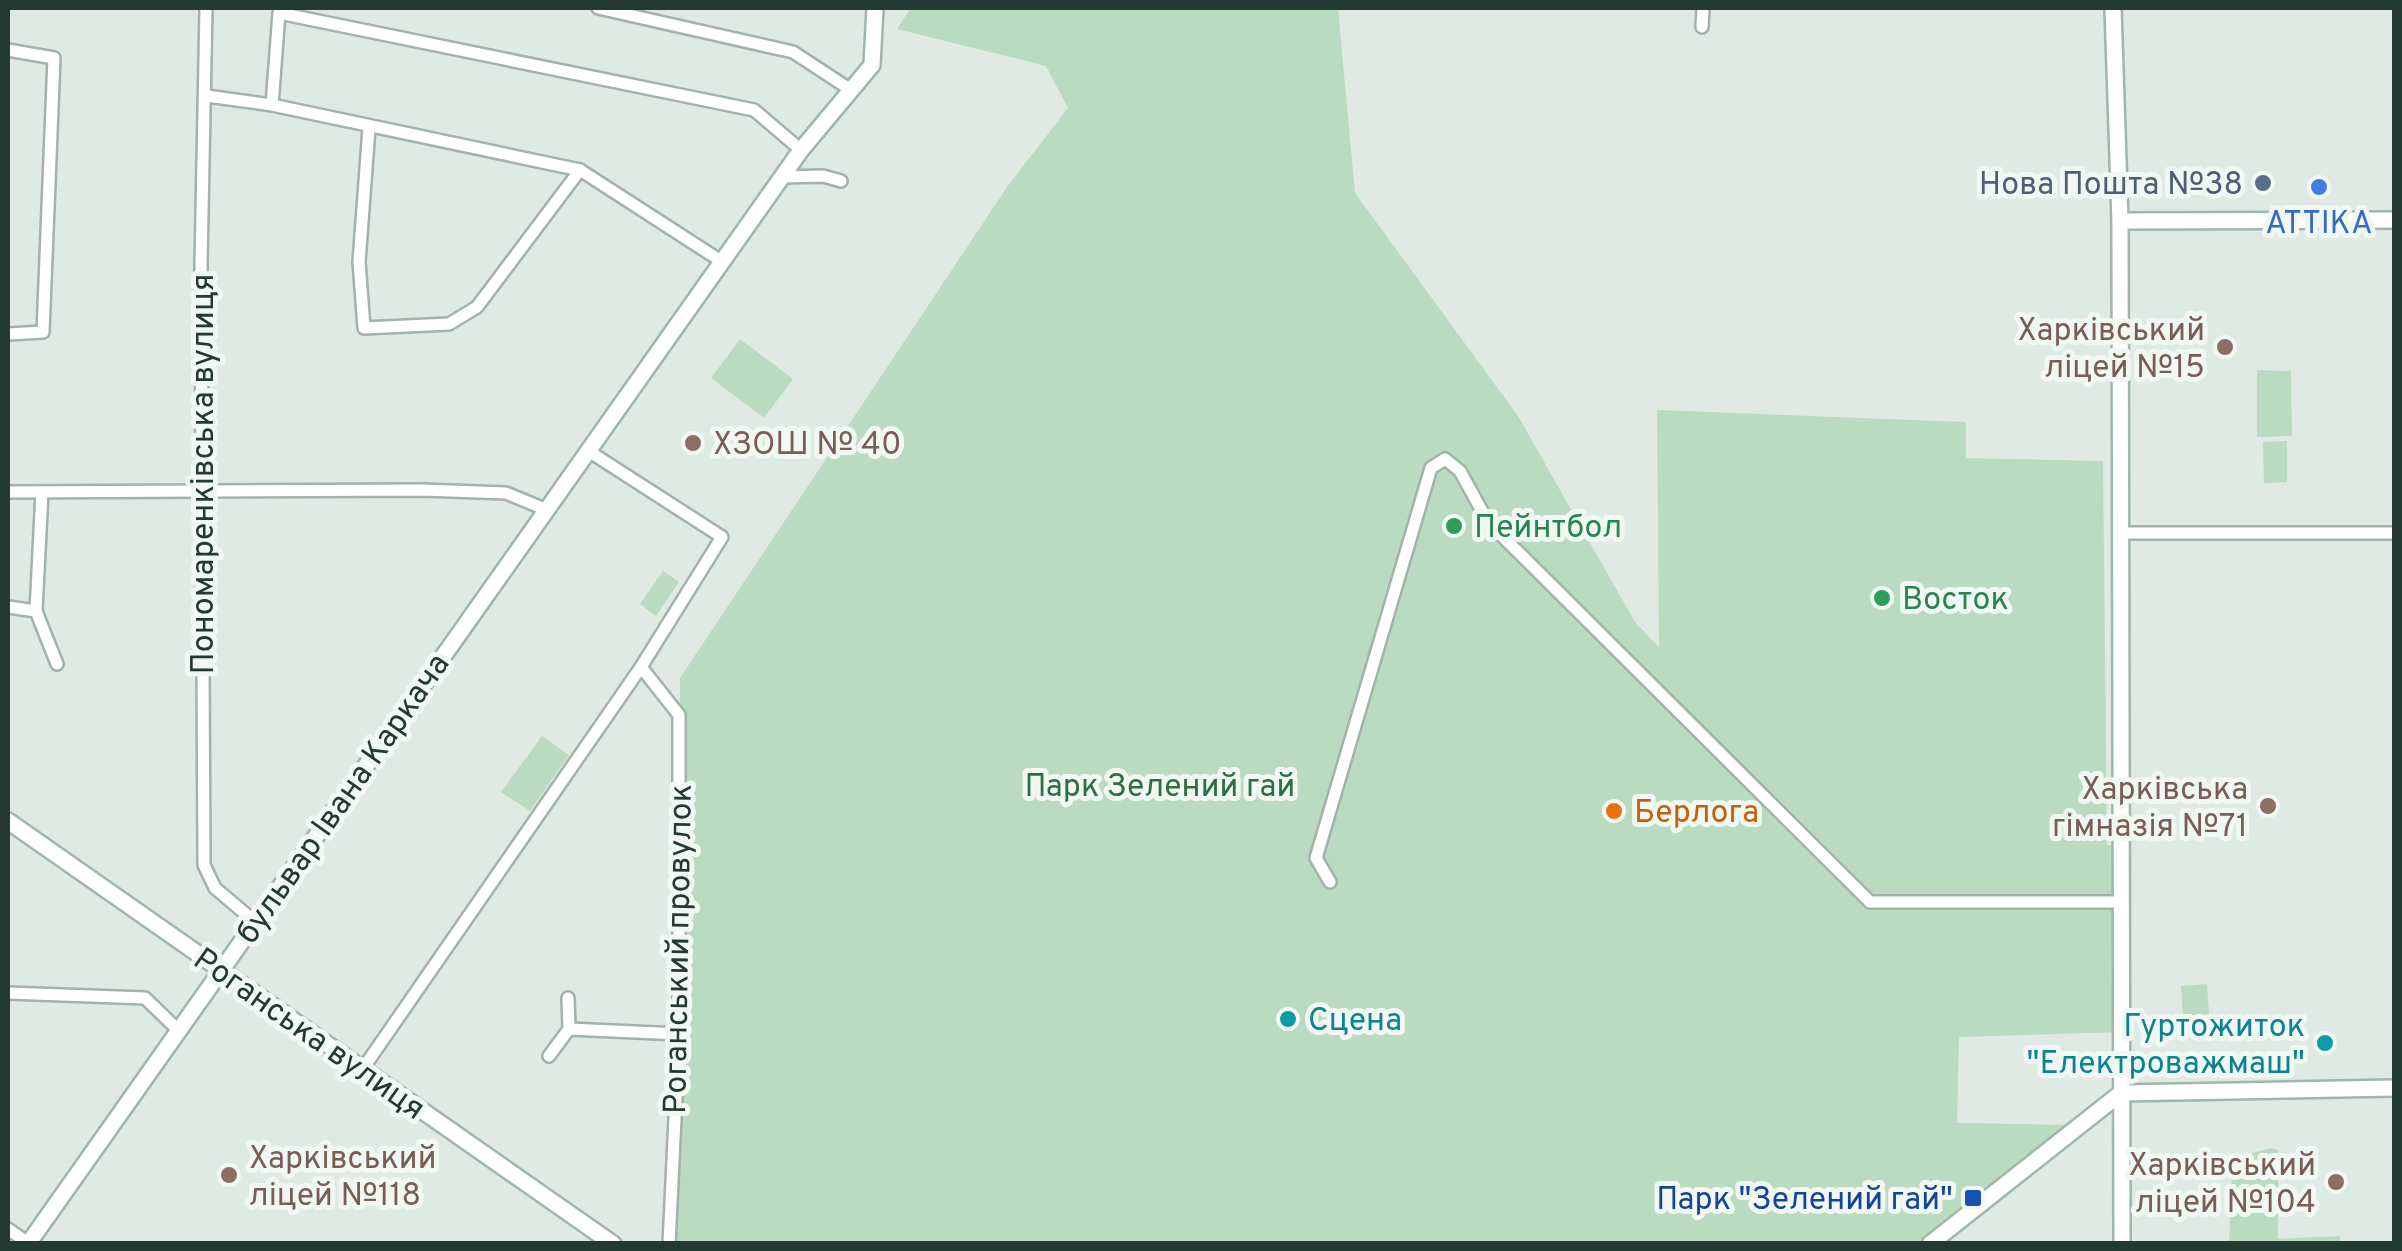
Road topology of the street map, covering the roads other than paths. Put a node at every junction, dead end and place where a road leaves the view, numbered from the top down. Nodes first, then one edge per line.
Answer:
1 (206, 8) edge
2 (598, 8) edge
3 (875, 8) edge
4 (1702, 8) edge
5 (2113, 8) edge
6 (1702, 28) dead end
7 (8, 50) edge
8 (850, 90) junction
9 (207, 96) junction
10 (272, 105) junction
11 (369, 128) junction
12 (801, 150) junction
13 (580, 170) junction
14 (782, 177) junction
15 (841, 181) dead end
16 (2394, 220) edge
17 (2120, 221) junction
18 (721, 262) junction
19 (8, 334) edge
20 (590, 452) junction
21 (8, 492) edge
22 (42, 492) junction
23 (202, 492) junction
24 (547, 510) junction
25 (2120, 533) junction
26 (2394, 533) edge
27 (8, 606) edge
28 (36, 611) junction
29 (57, 664) dead end
30 (641, 667) junction
31 (8, 820) edge
32 (1330, 882) dead end
33 (2121, 902) junction
34 (254, 921) junction
35 (220, 970) junction
36 (8, 993) edge
37 (568, 998) dead end
38 (176, 1028) junction
39 (569, 1029) junction
40 (679, 1034) junction
41 (549, 1056) dead end
42 (362, 1070) junction
43 (2394, 1088) edge
44 (2122, 1094) junction
45 (8, 1229) edge
46 (28, 1244) edge
47 (613, 1244) edge
48 (670, 1244) edge
49 (1930, 1244) edge
50 (2122, 1244) edge

1 - 9 street, Пономаренківська вулиця
2 - 8 street
3 - 8 street, бульвар Івана Каркача
4 - 6 street
5 - 17 street
7 - 19 street
8 - 12 street, бульвар Івана Каркача
9 - 10 street
9 - 23 street, Пономаренківська вулиця
10 - 11 street
10 - 12 street
11 - 13 street
11 - 13 street
12 - 14 street, бульвар Івана Каркача
13 - 18 street
14 - 15 street
14 - 18 street, бульвар Івана Каркача
16 - 17 street
17 - 25 street
18 - 20 street, бульвар Івана Каркача
20 - 24 street, бульвар Івана Каркача
20 - 30 street
21 - 22 street
22 - 23 street
22 - 28 street
23 - 24 street
23 - 34 street, Пономаренківська вулиця
24 - 34 street, бульвар Івана Каркача
25 - 26 street
25 - 33 street
27 - 28 street
28 - 29 street
30 - 40 street, Роганський провулок
30 - 42 street
31 - 35 street, Роганська вулиця
32 - 33 street
33 - 44 street
34 - 35 street, бульвар Івана Каркача
35 - 38 street, бульвар Івана Каркача
35 - 42 street, Роганська вулиця
36 - 38 street
37 - 39 street
38 - 46 street, бульвар Івана Каркача
39 - 40 street
39 - 41 street
40 - 48 street, Роганський провулок
42 - 47 street, Роганська вулиця
43 - 44 street
44 - 49 street
44 - 50 street
45 - 46 street

